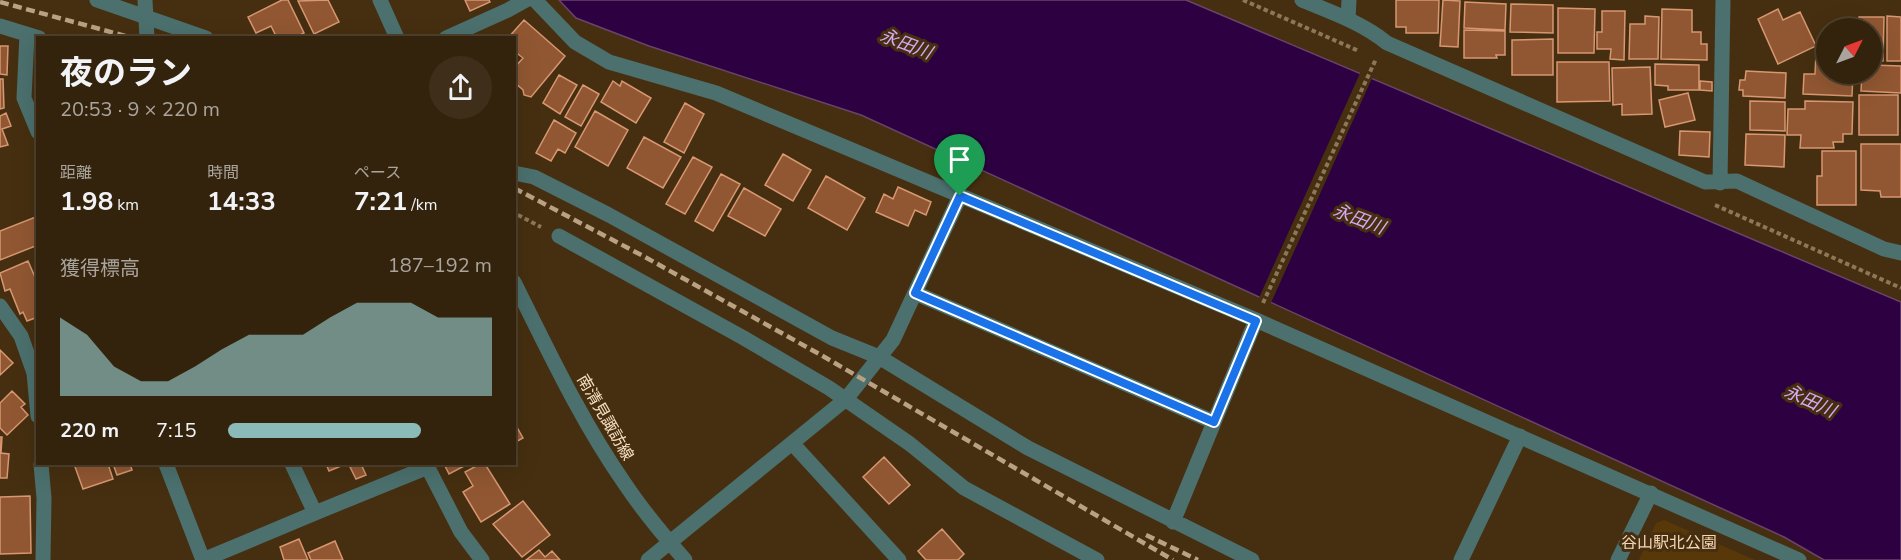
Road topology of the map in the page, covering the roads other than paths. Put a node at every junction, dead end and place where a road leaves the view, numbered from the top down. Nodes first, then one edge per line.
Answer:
1 (97, 0) edge
2 (145, 0) edge
3 (380, 0) edge
4 (526, 0) edge
5 (535, 0) edge
6 (1302, 0) edge
7 (1349, 0) edge
8 (1723, 0) edge
9 (145, 16) junction
10 (1348, 20) junction
11 (0, 26) edge
12 (33, 36) edge
13 (147, 36) edge
14 (200, 36) edge
15 (396, 36) edge
16 (450, 36) edge
17 (36, 127) edge
18 (516, 173) edge
19 (1720, 183) junction
20 (960, 196) junction
21 (559, 236) road end
22 (1901, 253) edge
23 (516, 286) edge
24 (915, 293) junction
25 (0, 308) edge
26 (1257, 316) junction
27 (879, 357) junction
28 (36, 394) edge
29 (846, 399) junction
30 (1214, 422) junction
31 (1520, 436) junction
32 (792, 442) junction
33 (41, 465) edge
34 (166, 465) edge
35 (292, 465) edge
36 (427, 465) edge
37 (1651, 493) junction
38 (315, 513) junction
39 (1173, 522) junction
40 (670, 542) junction
41 (43, 560) edge
42 (482, 560) edge
43 (648, 560) edge
44 (685, 560) edge
45 (899, 560) edge
46 (1097, 560) edge
47 (1252, 560) edge
48 (1461, 560) edge
49 (1618, 560) edge
50 (1799, 560) edge

1 - 9 street
2 - 9 street
3 - 15 street
4 - 16 street
5 - 20 street
6 - 10 street
7 - 10 street
8 - 19 street
9 - 13 street
9 - 14 street
10 - 19 street
11 - 12 street
12 - 17 street
18 - 27 street
19 - 22 street
20 - 24 street
20 - 26 street
21 - 29 street
23 - 40 street, 南清見諏訪線
24 - 27 street
24 - 30 street
25 - 28 street
26 - 30 street
26 - 31 street
27 - 29 street
27 - 39 street
29 - 32 street
29 - 46 street
30 - 39 street
31 - 37 street
31 - 48 street
32 - 40 street
32 - 45 street
33 - 41 street
34 - 38 street
35 - 38 street
36 - 38 street
36 - 42 street
37 - 49 street
37 - 50 street
39 - 47 street
40 - 43 street
40 - 44 street, 南清見諏訪線

